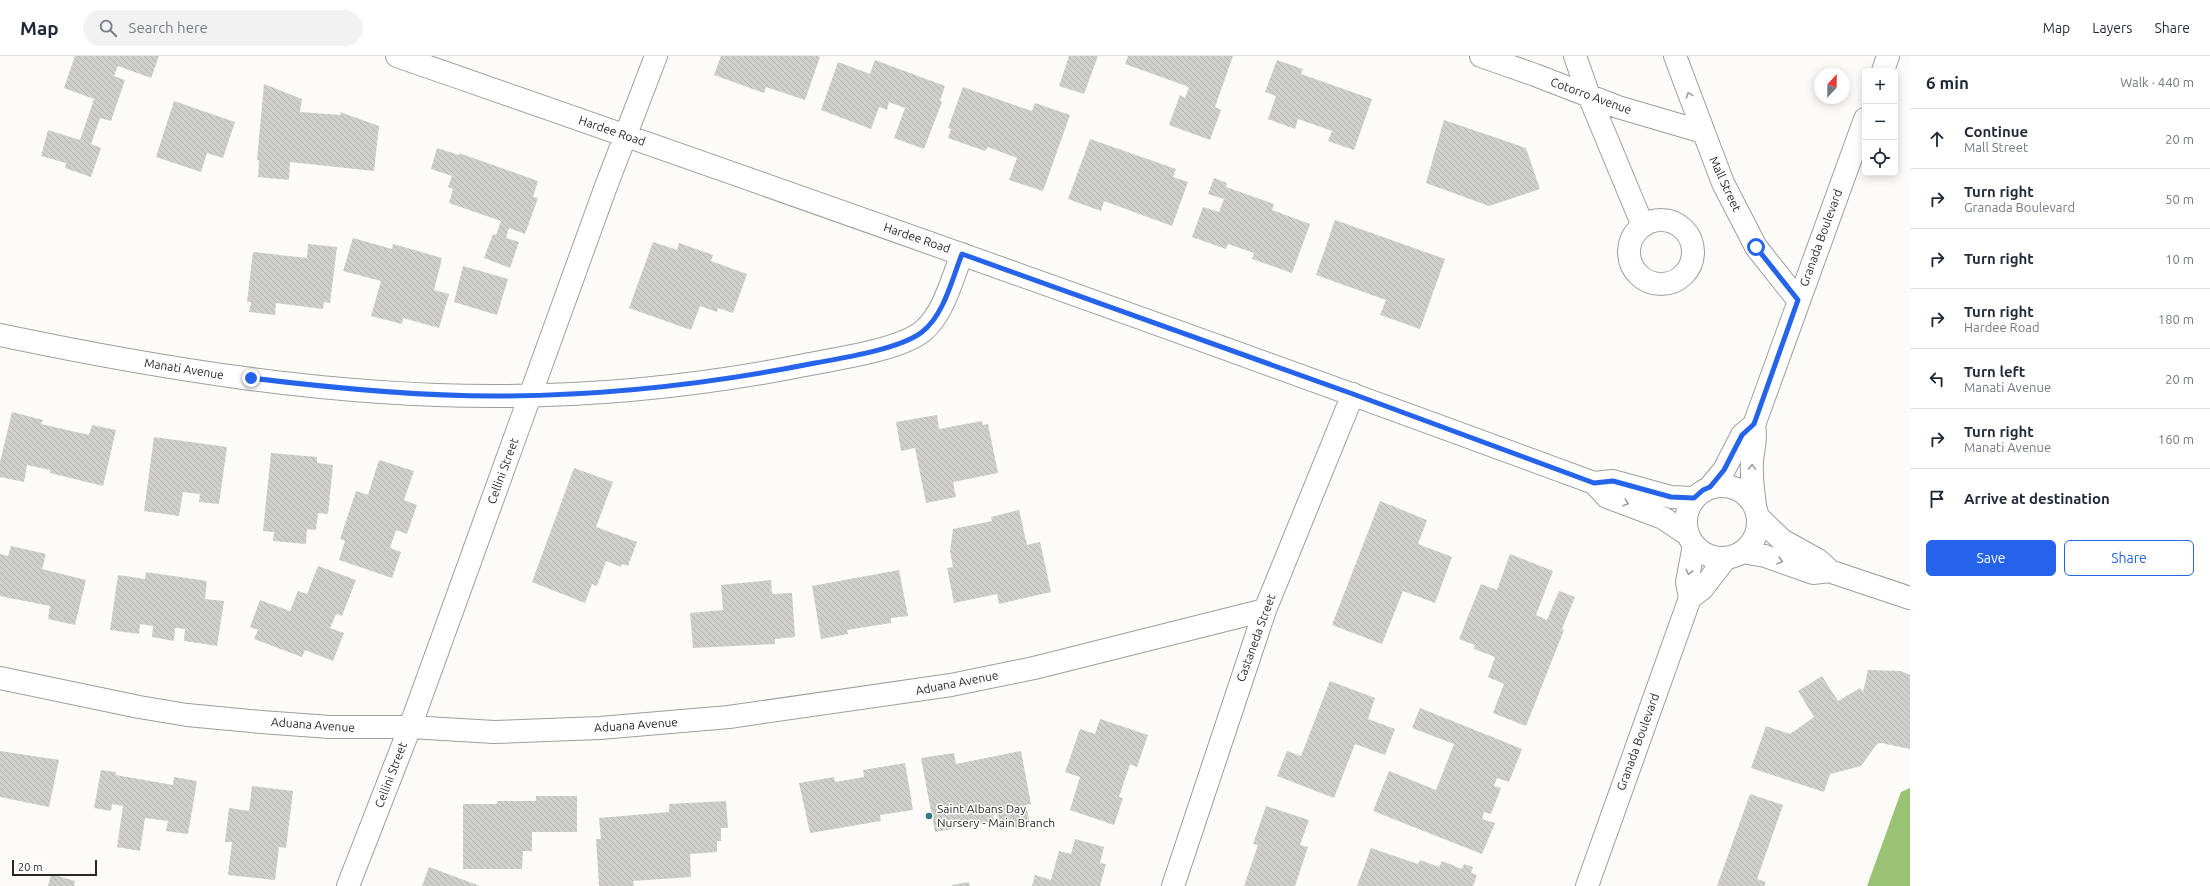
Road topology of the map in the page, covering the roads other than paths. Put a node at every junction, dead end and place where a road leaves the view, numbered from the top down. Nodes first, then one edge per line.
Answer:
1 (397, 56) edge
2 (656, 56) edge
3 (1481, 56) edge
4 (1575, 56) edge
5 (1675, 56) edge
6 (1888, 56) edge
7 (1884, 68) edge
8 (1589, 96) junction
9 (1862, 127) edge
10 (1703, 132) junction
11 (626, 136) junction
12 (1643, 226) dead end
13 (962, 254) junction
14 (1798, 300) junction
15 (0, 335) edge
16 (1353, 394) junction
17 (531, 395) junction
18 (1754, 424) junction
19 (1594, 483) junction
20 (1702, 493) junction
21 (1756, 511) junction
22 (1690, 539) junction
23 (1734, 555) junction
24 (1829, 571) junction
25 (1690, 598) junction
26 (1910, 598) edge
27 (1265, 610) junction
28 (0, 678) edge
29 (410, 727) junction
30 (348, 886) edge
31 (1173, 886) edge
32 (1587, 886) edge

1 - 11 street, Hardee Road
2 - 11 street, Cellini Street
3 - 8 street, Cotorro Avenue
4 - 8 street
10 -> 5 street, Mall Street
6 - 7 street
8 - 10 street, Cotorro Avenue
8 - 12 street
9 - 14 street, Granada Boulevard
10 - 14 street, Mall Street
11 - 13 street, Hardee Road
11 - 17 street, Cellini Street
13 - 16 street, Hardee Road
13 - 17 street, Manati Avenue
14 - 18 street, Granada Boulevard
15 - 17 street, Manati Avenue
16 - 19 street, Hardee Road
16 - 27 street, Castaneda Street
17 - 29 street, Cellini Street
18 - 20 street, Granada Boulevard
21 -> 18 street, Granada Boulevard
19 - 20 street, Hardee Road
19 -> 22 street, Hardee Road
20 - 21 street
20 - 22 street
21 - 23 street
21 - 24 street
22 - 23 street
22 -> 25 street, Granada Boulevard
23 -> 24 street
23 - 25 street, Granada Boulevard
24 - 26 street
25 - 32 street, Granada Boulevard
27 - 29 street, Aduana Avenue
27 - 31 street, Castaneda Street
28 - 29 street, Aduana Avenue
29 - 30 street, Cellini Street

